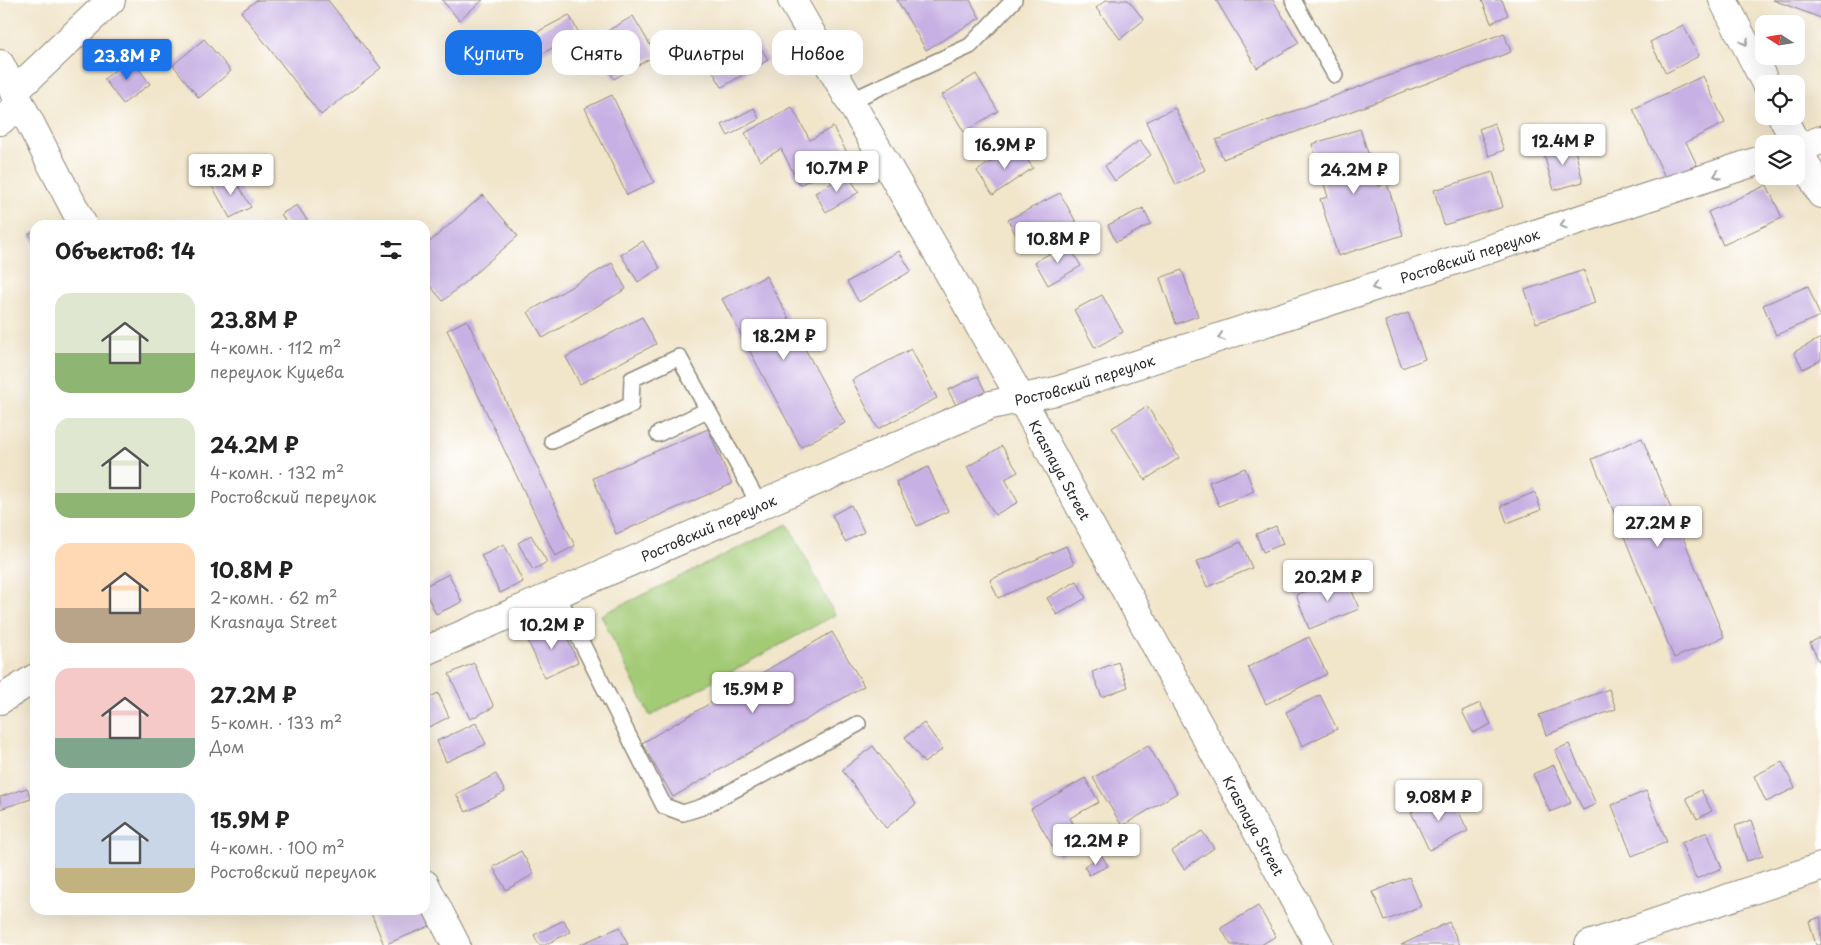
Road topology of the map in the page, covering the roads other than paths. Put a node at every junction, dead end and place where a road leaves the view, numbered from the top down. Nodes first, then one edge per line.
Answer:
1 (111, 0) edge
2 (792, 0) edge
3 (1292, 0) edge
4 (1724, 0) edge
5 (1007, 3) edge
6 (0, 64) edge
7 (1762, 75) edge
8 (1335, 76) dead end
9 (850, 102) junction
10 (11, 106) edge
11 (1805, 153) edge
12 (1755, 163) edge
13 (1821, 194) edge
14 (79, 220) edge
15 (1022, 400) junction
16 (707, 410) junction
17 (658, 434) dead end
18 (552, 441) dead end
19 (760, 506) junction
20 (557, 594) junction
21 (430, 649) edge
22 (30, 681) edge
23 (0, 700) edge
24 (858, 724) dead end
25 (1821, 867) edge
26 (430, 894) edge
27 (456, 945) edge
28 (1319, 945) edge
29 (1589, 945) edge

1 - 10 street
2 - 9 street, Krasnaya Street
3 - 8 lane
4 -> 7 street
5 - 9 lane
6 - 10 street
9 - 15 street, Krasnaya Street
10 - 14 street
11 - 13 street
12 -> 15 street, Ростовский переулок
15 - 19 street, Ростовский переулок
15 - 28 street, Krasnaya Street
16 - 17 lane
16 - 18 lane
16 - 19 lane
19 - 20 street, Ростовский переулок
20 - 21 street, Ростовский переулок
20 - 24 lane
22 - 23 street
25 - 29 street
26 - 27 street

